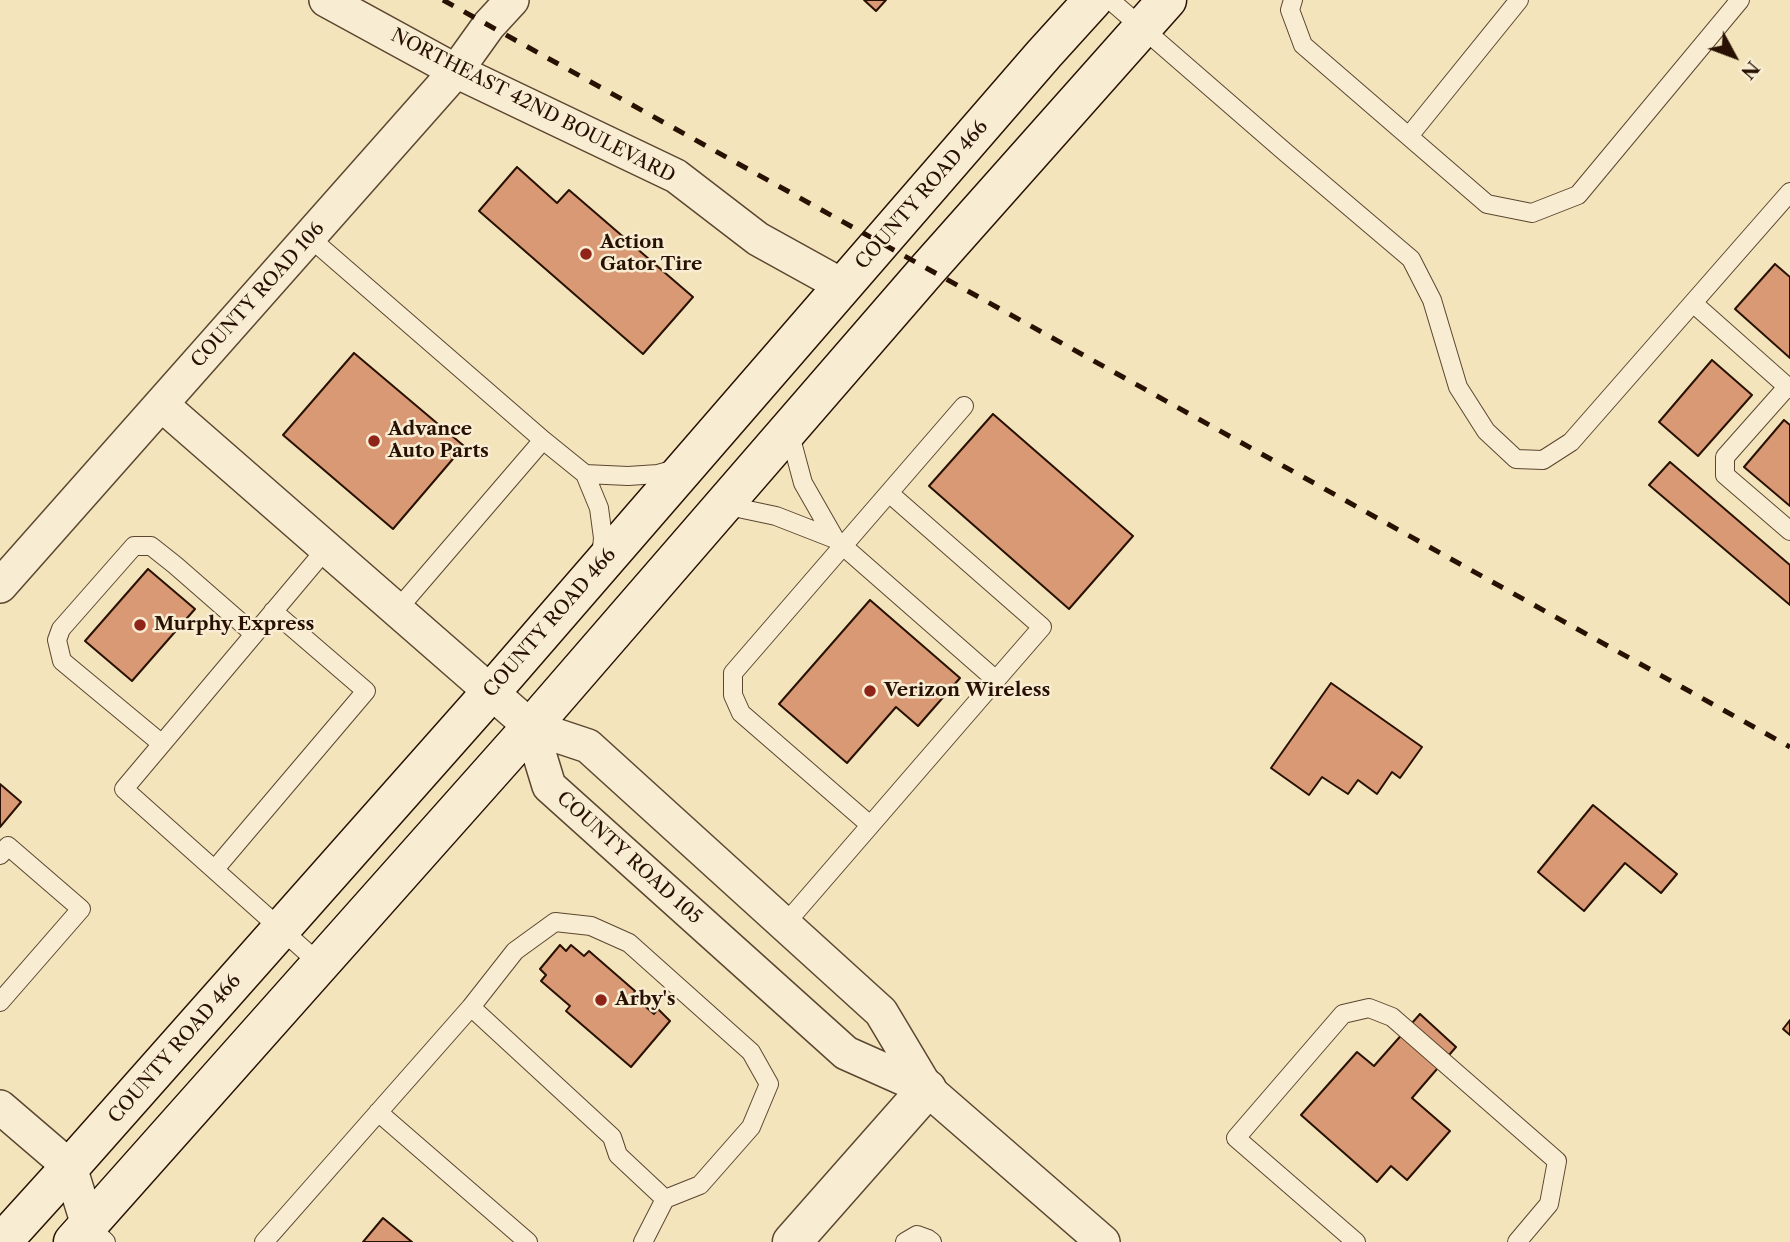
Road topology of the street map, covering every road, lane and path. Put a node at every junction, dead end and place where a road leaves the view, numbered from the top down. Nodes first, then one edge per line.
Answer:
1 (326, 0) edge
2 (512, 0) edge
3 (1093, 0) edge
4 (1110, 0) edge
5 (1167, 0) edge
6 (1293, 0) edge
7 (1518, 0) edge
8 (1740, 0) edge
9 (1141, 28) junction
10 (456, 71) junction
11 (1409, 136) junction
12 (1790, 192) edge
13 (309, 237) junction
14 (843, 286) junction
15 (1693, 303) junction
16 (1789, 388) edge
17 (161, 404) junction
18 (964, 406) dead end
19 (789, 430) junction
20 (543, 440) junction
21 (687, 466) junction
22 (585, 474) junction
23 (889, 493) junction
24 (724, 505) junction
25 (1790, 531) edge
26 (839, 542) junction
27 (326, 549) junction
28 (600, 565) junction
29 (0, 586) edge
30 (397, 610) junction
31 (274, 611) junction
32 (254, 634) junction
33 (996, 680) junction
34 (491, 692) junction
35 (531, 727) junction
36 (162, 744) junction
37 (870, 825) junction
38 (0, 855) edge
39 (215, 869) junction
40 (785, 924) junction
41 (281, 928) junction
42 (320, 964) junction
43 (0, 1002) edge
44 (471, 1007) junction
45 (927, 1090) junction
46 (0, 1107) edge
47 (379, 1112) junction
48 (70, 1167) junction
49 (665, 1199) junction
50 (89, 1236) edge
51 (2, 1242) edge
52 (264, 1242) edge
53 (528, 1242) edge
54 (643, 1242) edge
55 (792, 1242) edge
56 (905, 1242) edge
57 (932, 1242) edge
58 (1103, 1242) edge
59 (1356, 1242) edge
60 (1517, 1242) edge

1 - 10 street, NORTHEAST 42ND BOULEVARD
2 - 10 street, COUNTY ROAD 106
3 - 14 main road, COUNTY ROAD 466
4 - 9 lane
5 - 9 main road
6 - 11 lane
7 - 11 lane
8 - 11 lane
9 - 15 lane
9 - 19 main road
10 - 13 street, COUNTY ROAD 106
10 - 14 street, NORTHEAST 42ND BOULEVARD
12 - 15 lane
13 - 17 street, COUNTY ROAD 106
13 - 20 lane
14 - 21 main road, COUNTY ROAD 466
15 - 16 lane
16 - 25 lane
17 - 27 street
17 - 29 street, COUNTY ROAD 106
18 - 23 lane
19 - 24 main road
19 - 26 lane
20 - 22 lane
20 - 30 lane
21 - 22 lane
21 - 28 main road, COUNTY ROAD 466
22 - 28 lane
23 - 26 lane
23 - 33 lane
24 - 26 lane
24 - 35 main road
26 - 33 lane
26 - 37 lane
27 - 30 street
27 - 31 lane
28 - 34 main road, COUNTY ROAD 466
30 - 34 street
31 - 32 lane
31 - 39 lane
32 - 36 lane
32 - 36 lane
33 - 37 lane
34 - 35 street
34 - 41 main road, COUNTY ROAD 466
35 - 40 street, COUNTY ROAD 105
35 - 42 main road
35 - 45 street, COUNTY ROAD 105
36 - 39 lane
37 - 40 lane
38 - 43 lane
39 - 41 lane
40 - 45 street, COUNTY ROAD 105
41 - 42 lane
41 - 48 main road, COUNTY ROAD 466
42 - 50 main road
44 - 47 lane
44 - 49 lane
44 - 49 lane
45 - 55 main road
45 - 58 street, COUNTY ROAD 105
46 - 48 street
47 - 52 lane
47 - 53 lane
48 - 50 street
48 - 51 main road, COUNTY ROAD 466
49 - 54 lane
56 - 57 lane
59 - 60 lane

